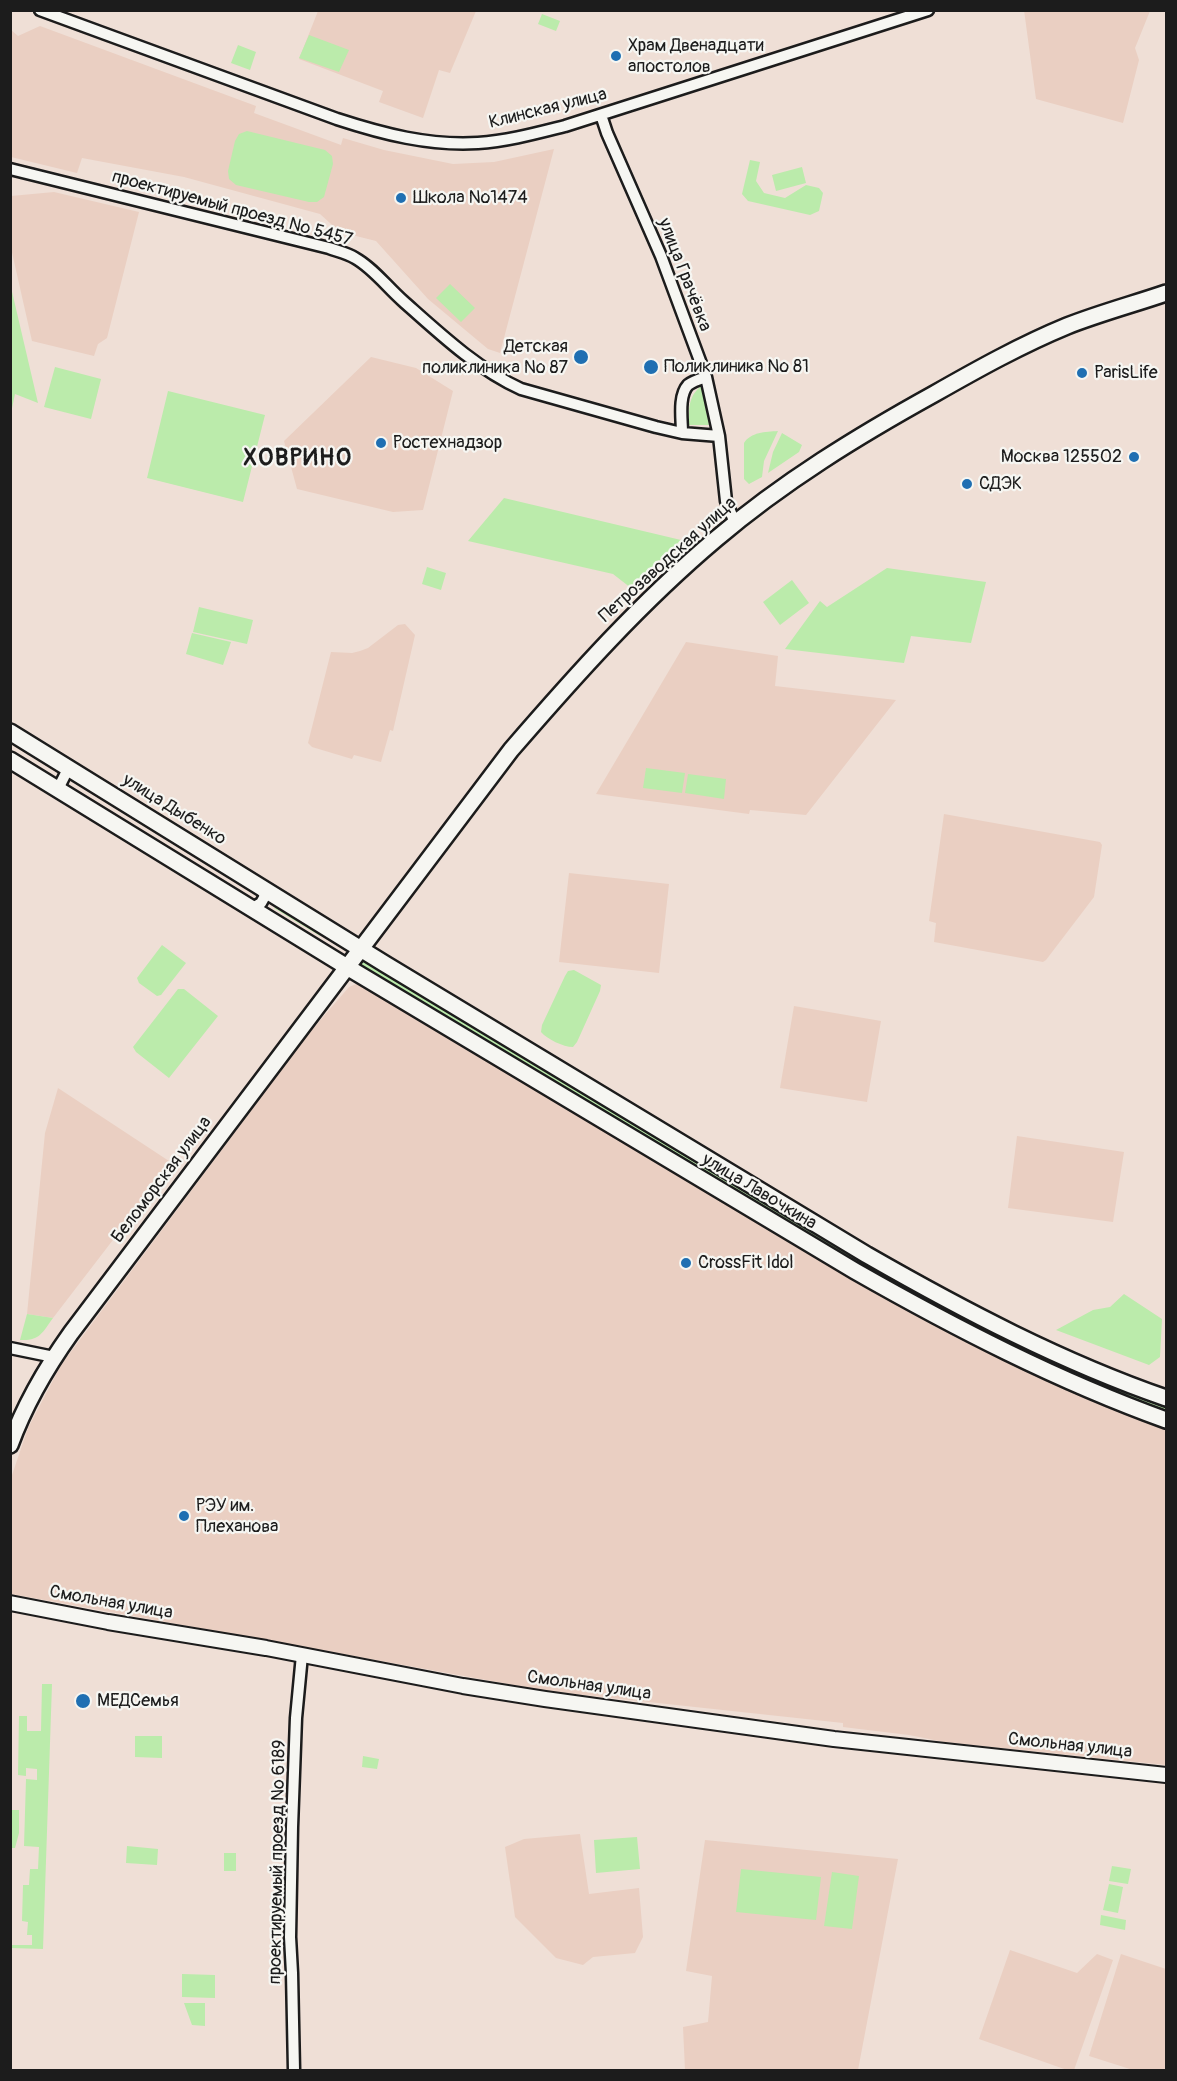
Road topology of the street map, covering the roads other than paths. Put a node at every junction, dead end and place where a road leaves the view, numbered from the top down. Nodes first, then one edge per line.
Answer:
1 (40, 10) edge
2 (928, 10) edge
3 (601, 115) junction
4 (10, 170) edge
5 (1167, 293) edge
6 (706, 377) junction
7 (682, 433) junction
8 (719, 436) junction
9 (735, 523) junction
10 (10, 732) edge
11 (10, 760) edge
12 (69, 767) junction
13 (58, 789) junction
14 (259, 885) junction
15 (247, 905) junction
16 (361, 948) junction
17 (347, 967) junction
18 (921, 1286) junction
19 (944, 1298) junction
20 (911, 1303) junction
21 (935, 1316) junction
22 (10, 1348) edge
23 (54, 1357) junction
24 (1167, 1398) edge
25 (1167, 1420) edge
26 (10, 1445) edge
27 (10, 1604) edge
28 (302, 1655) junction
29 (1167, 1775) edge
30 (294, 2070) edge

1 - 3 street, Клинская улица
2 - 3 street, Клинская улица
3 - 6 street, улица Грачёвка
4 - 7 street, проектируемый проезд № 5457
5 - 9 main road, Петрозаводская улица
6 - 7 street
6 - 8 street, улица Грачёвка
7 - 8 street, проектируемый проезд № 5457
8 - 9 street, улица Грачёвка
9 - 16 main road, Петрозаводская улица
10 - 12 main road, улица Дыбенко
11 - 13 main road
12 - 13 street
12 - 14 main road, улица Дыбенко
13 - 15 main road
14 - 15 street
14 - 16 main road, улица Дыбенко
15 - 17 main road
16 - 17 main road, Беломорская улица
16 - 18 main road, улица Лавочкина
17 - 20 main road, улица Лавочкина
17 - 23 main road, Беломорская улица
18 - 19 main road, улица Лавочкина
18 - 20 street
19 - 21 street
19 - 24 main road, улица Лавочкина
20 - 21 main road, улица Лавочкина
21 - 25 main road, улица Лавочкина
22 - 23 street
23 - 26 main road, Беломорская улица
27 - 28 street, Смольная улица
28 - 29 street, Смольная улица
28 - 30 street, проектируемый проезд № 6189

